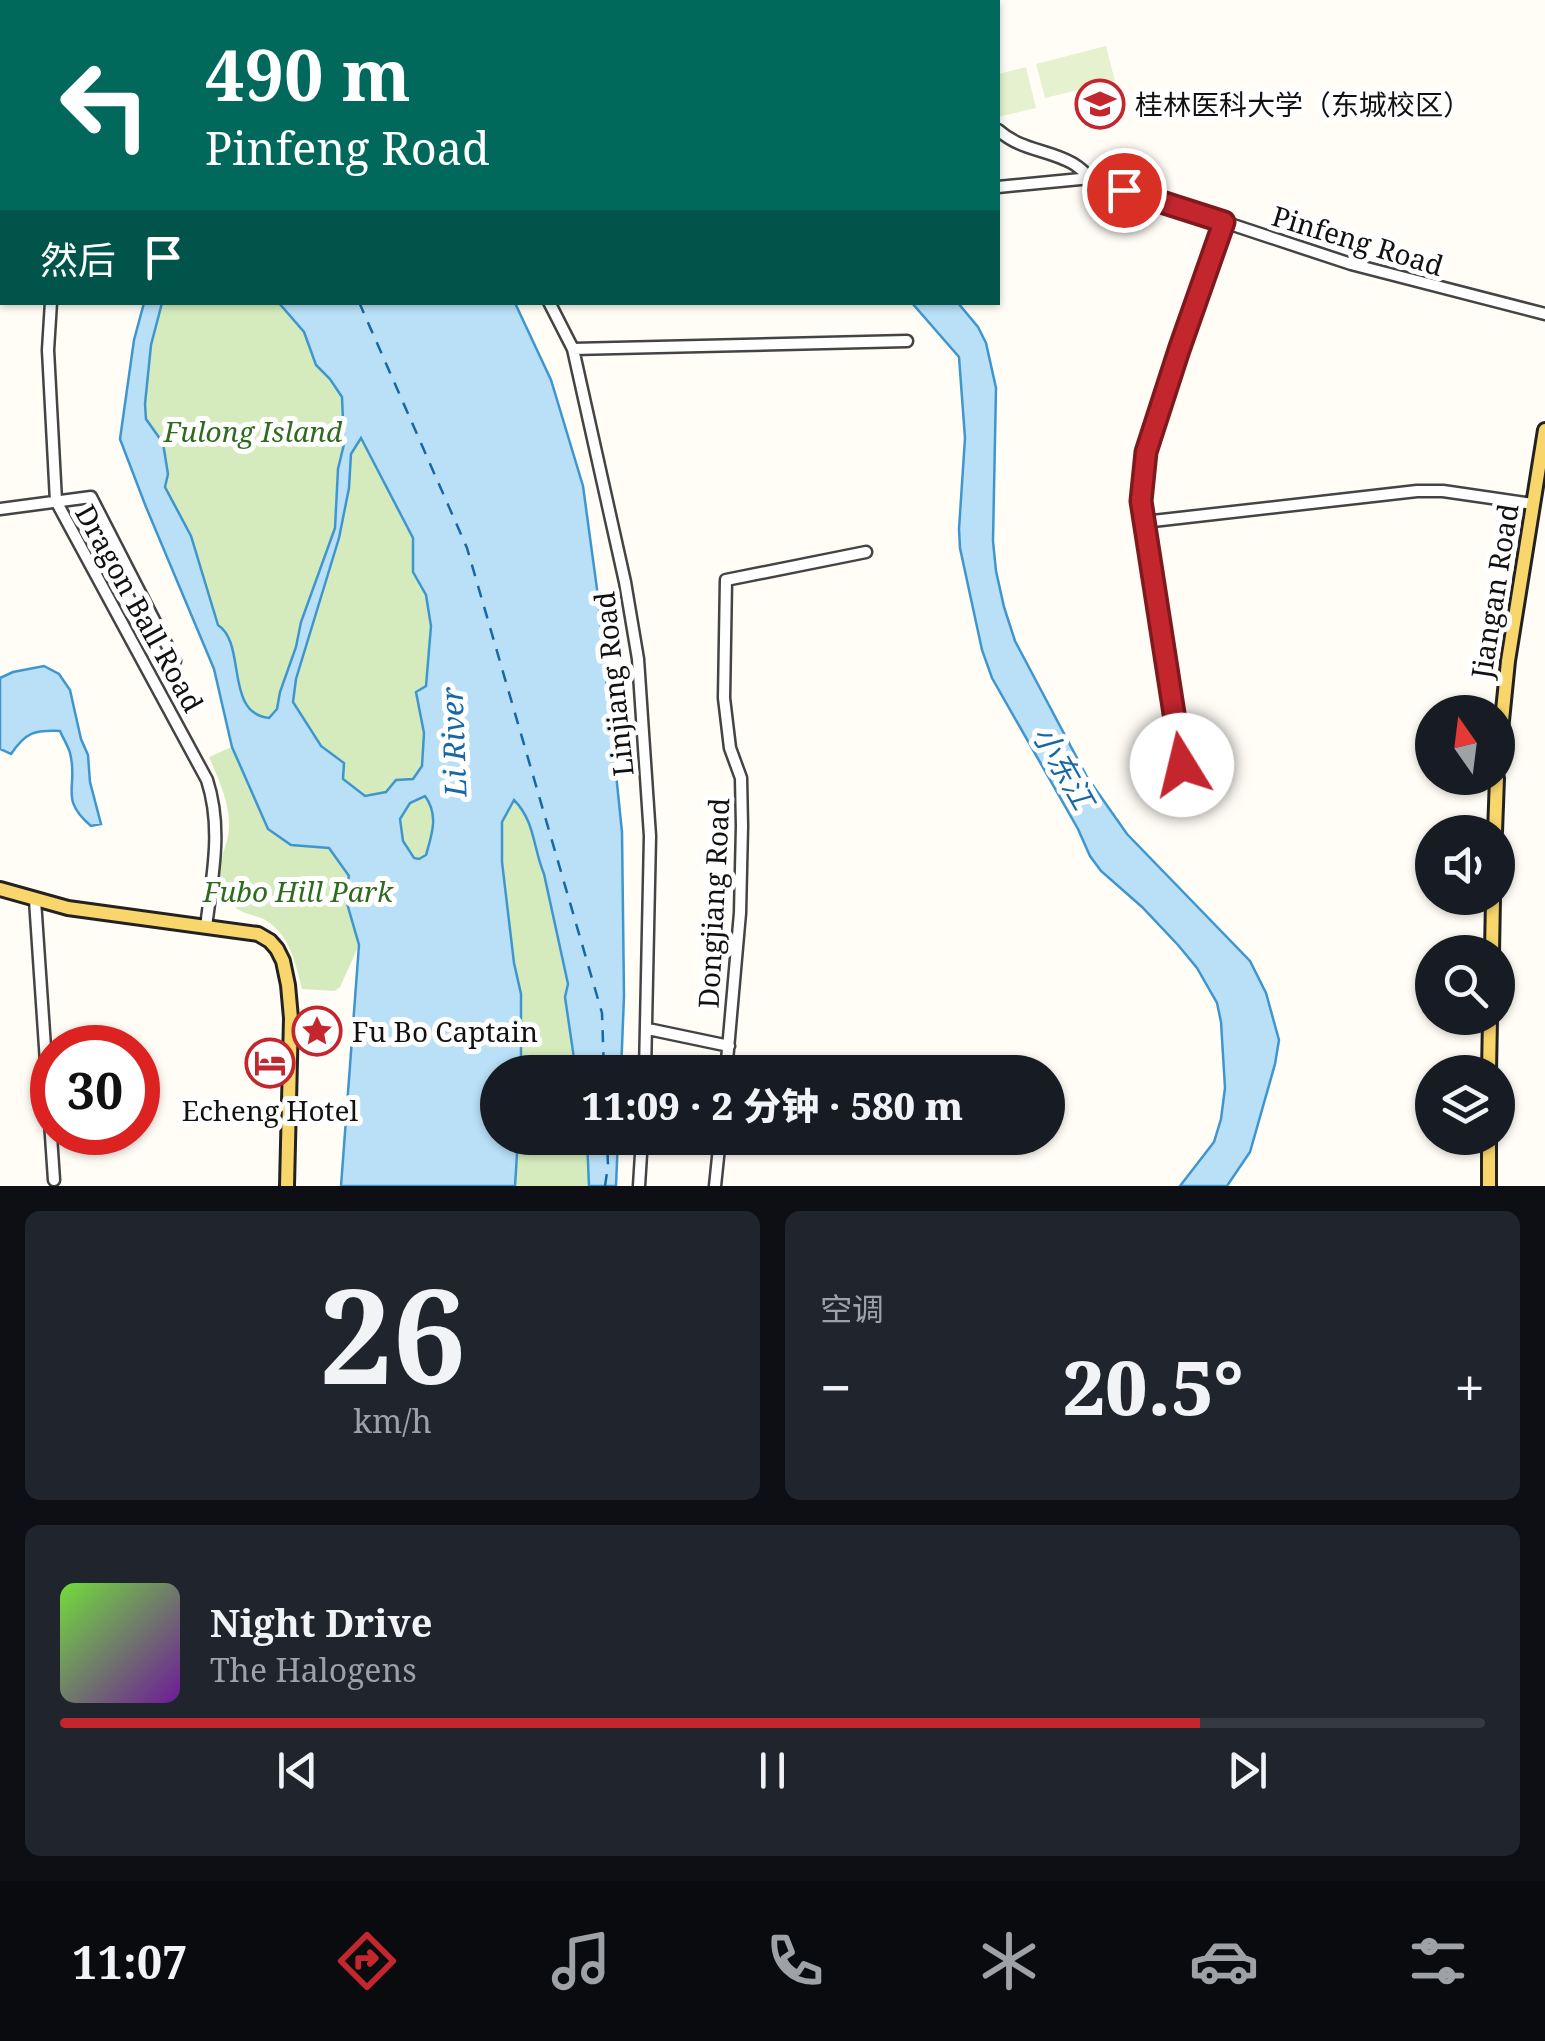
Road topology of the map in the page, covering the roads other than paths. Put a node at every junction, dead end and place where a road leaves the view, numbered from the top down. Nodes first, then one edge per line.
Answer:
1 (1000, 131) edge
2 (1091, 178) junction
3 (1000, 187) edge
4 (1224, 222) junction
5 (51, 305) edge
6 (550, 305) edge
7 (1545, 314) edge
8 (907, 341) dead end
9 (572, 349) junction
10 (1545, 430) edge
11 (56, 501) junction
12 (1532, 504) junction
13 (0, 509) edge
14 (1144, 522) junction
15 (866, 552) dead end
16 (175, 662) dead end
17 (1505, 695) edge
18 (1190, 808) dead end
19 (0, 890) edge
20 (35, 900) junction
21 (206, 927) junction
22 (648, 1029) junction
23 (728, 1046) junction
24 (646, 1055) edge
25 (727, 1055) edge
26 (641, 1155) edge
27 (718, 1155) edge
28 (1489, 1155) edge
29 (54, 1180) dead end
30 (286, 1186) edge
31 (639, 1186) edge
32 (715, 1186) edge
33 (1489, 1186) edge

1 - 2 street, Pinfeng Road
2 - 3 street
2 - 4 street, Pinfeng Road
4 - 7 street, Pinfeng Road
4 - 14 street
5 - 11 street, Dragon Ball Road
6 - 9 street, Linjiang Road
8 - 9 street
9 - 22 street, Linjiang Road
10 - 12 main road, Jiangan Road
11 - 13 street
11 - 16 street
11 - 21 street, Dragon Ball Road
12 - 14 street
12 - 17 main road, Jiangan Road
14 - 18 street
15 - 23 street, Dongjiang Road
19 - 20 main road
20 - 21 main road
20 - 29 street
21 - 30 main road
22 - 23 street
22 - 24 street, Linjiang Road
23 - 25 street, Dongjiang Road
26 - 31 street
27 - 32 street
28 - 33 main road

